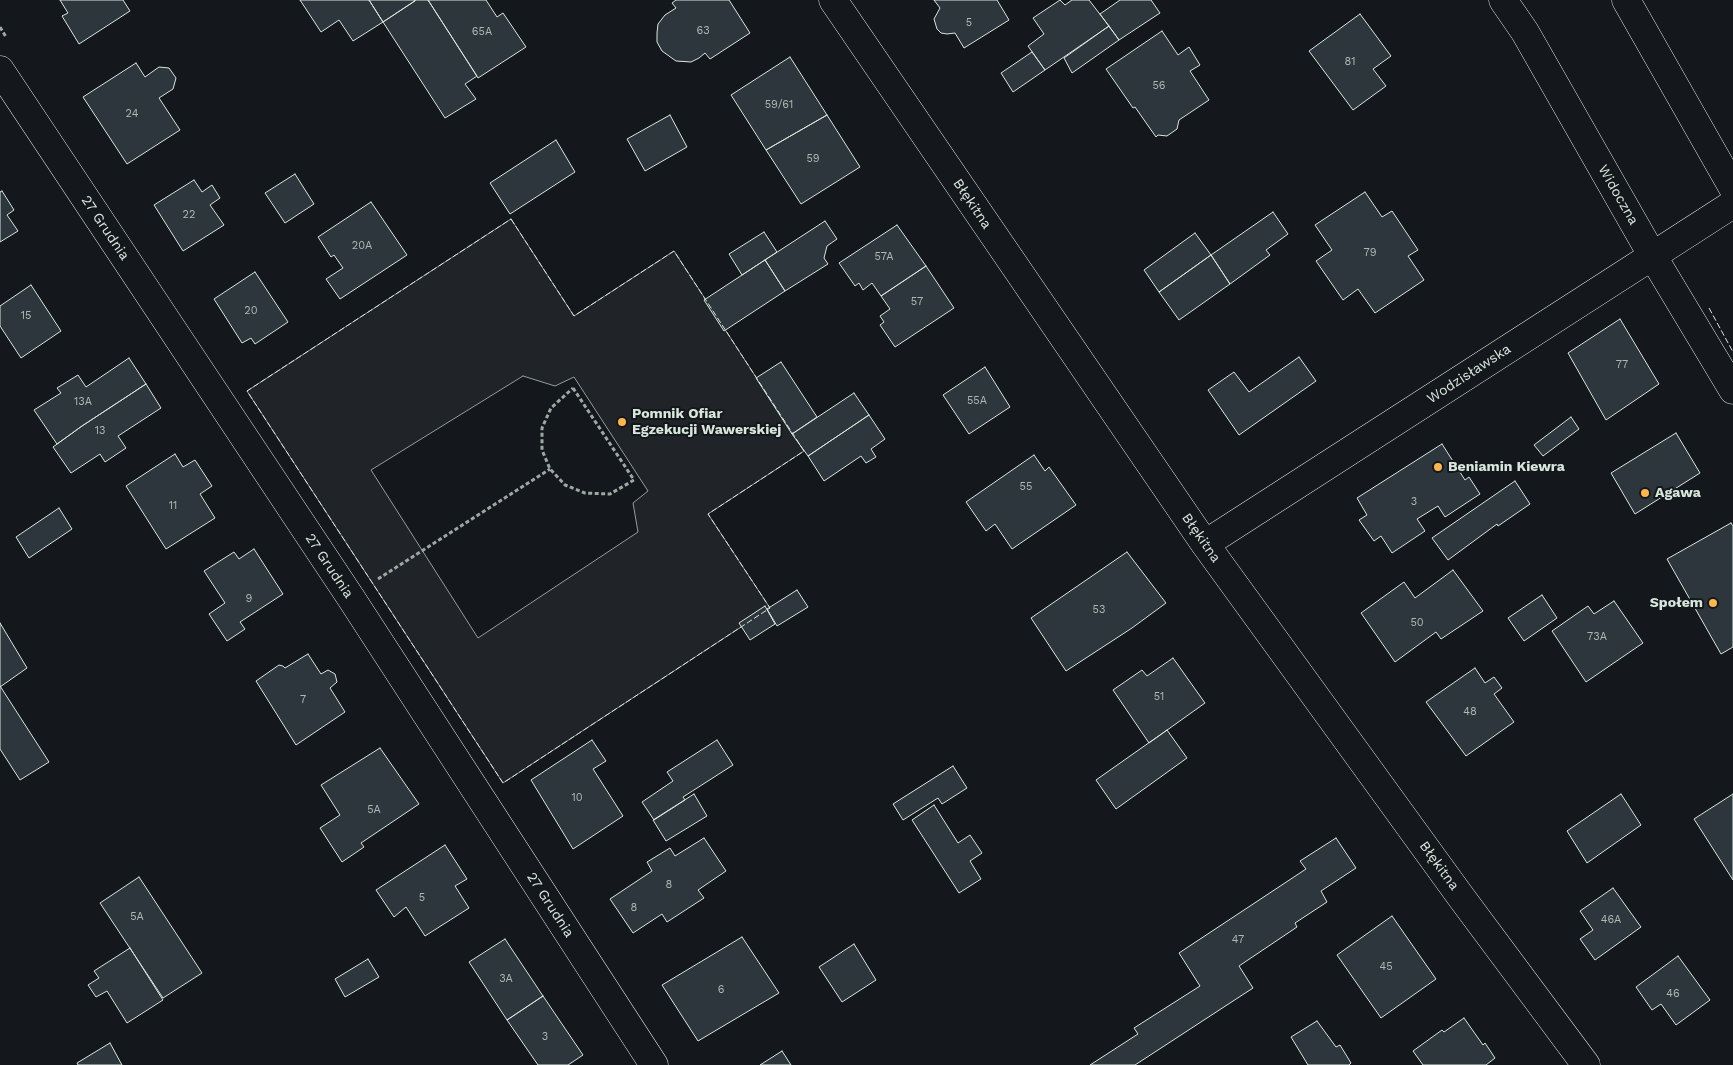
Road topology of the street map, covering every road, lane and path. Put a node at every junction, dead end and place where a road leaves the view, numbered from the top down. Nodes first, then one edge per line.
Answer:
1 (833, 0) edge
2 (1503, 0) edge
3 (1626, 0) edge
4 (0, 70) edge
5 (1733, 188) edge
6 (1733, 204) edge
7 (1652, 255) junction
8 (1733, 390) edge
9 (550, 469) junction
10 (1205, 544) junction
11 (372, 583) dead end
12 (654, 1065) edge
13 (1586, 1065) edge

1 - 10 street, Błękitna
2 - 7 street, Widoczna
3 - 5 street
4 - 12 street, 27 Grudnia
6 - 7 street, Wodzisławska
7 - 8 street, Widoczna
7 - 10 street, Wodzisławska
9 - 9 path
9 - 11 path
10 - 13 street, Błękitna

